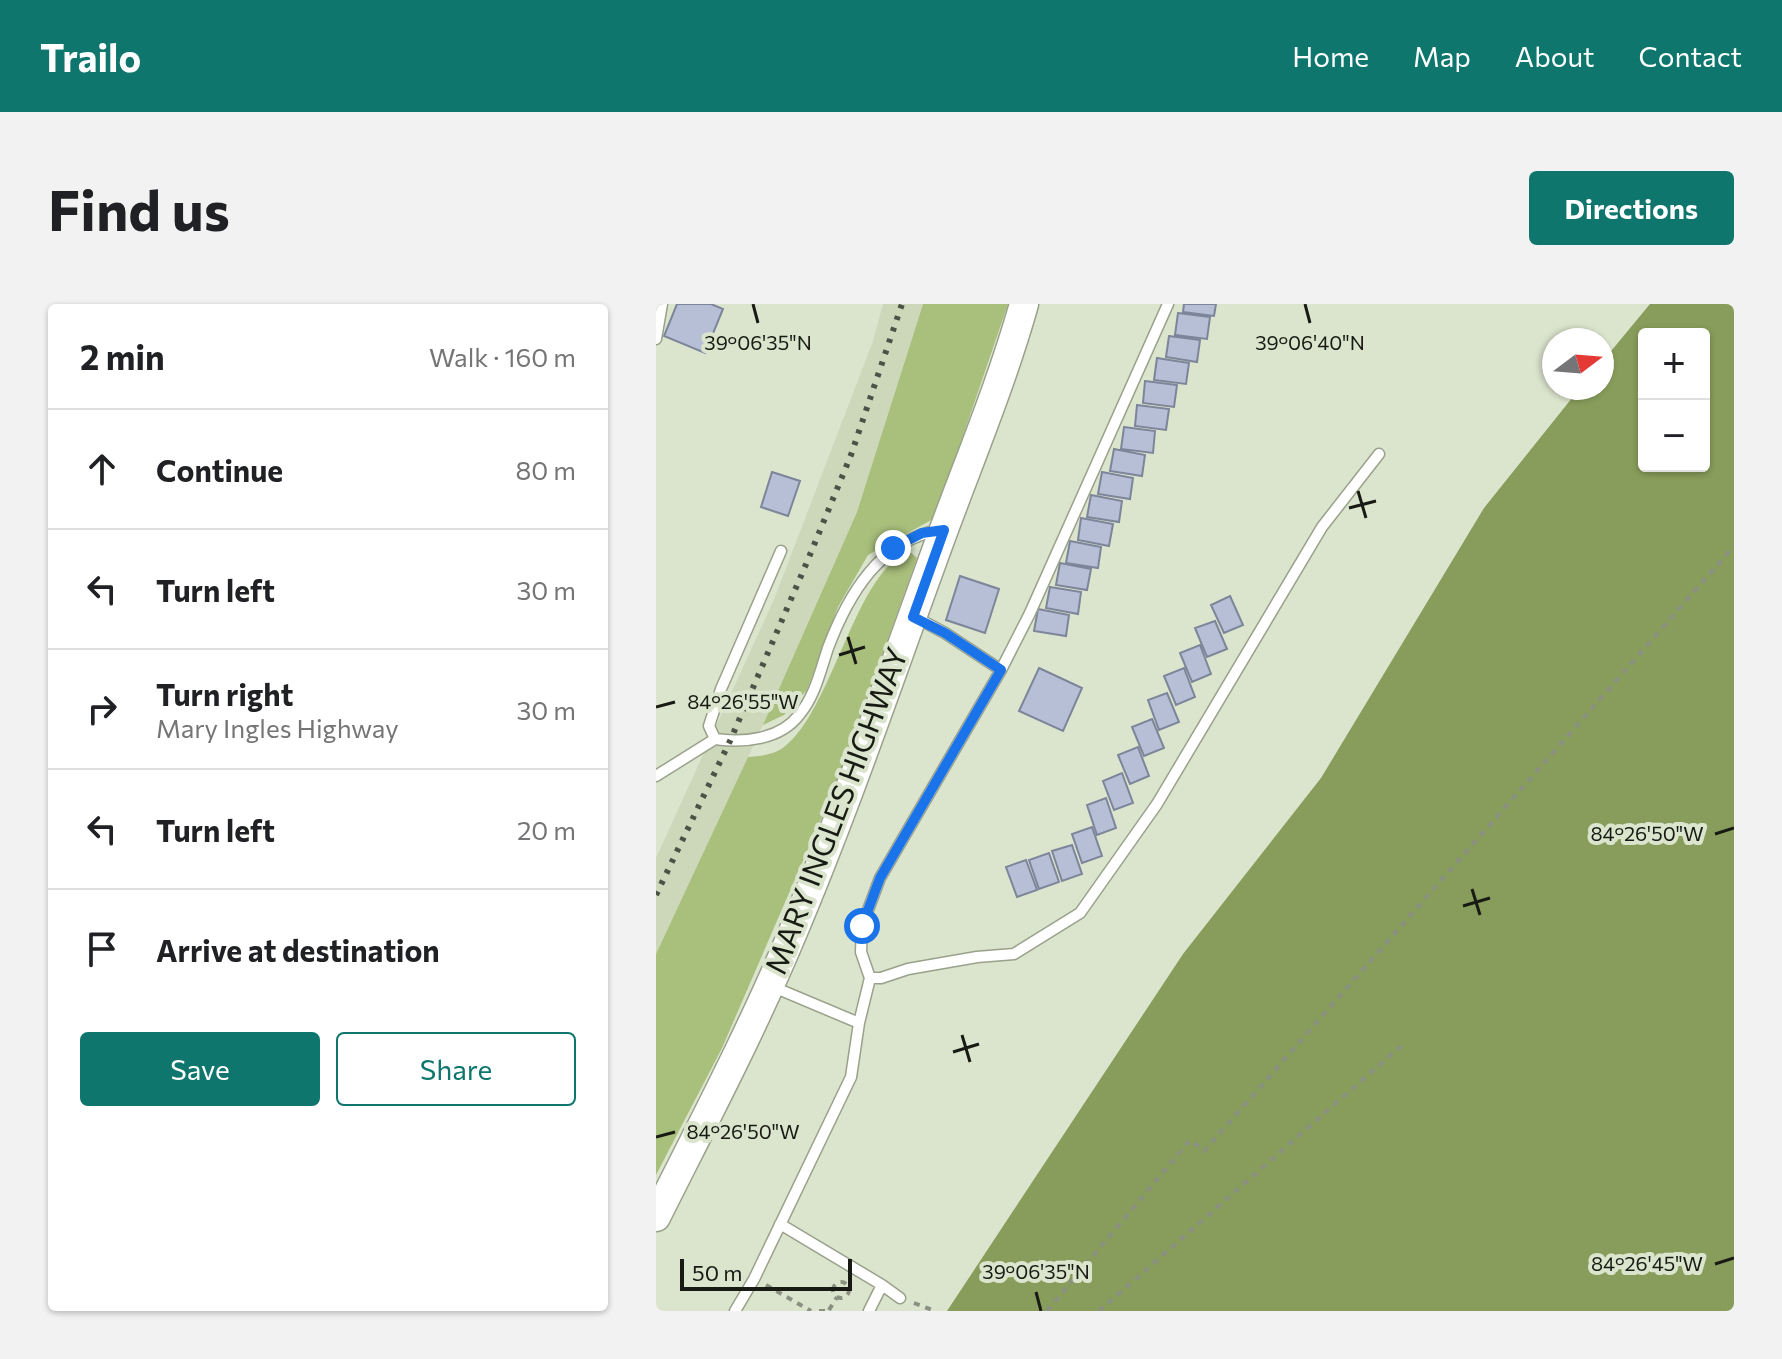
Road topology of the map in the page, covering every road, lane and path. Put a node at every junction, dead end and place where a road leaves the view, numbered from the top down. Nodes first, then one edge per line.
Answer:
1 (662, 304) edge
2 (1024, 304) edge
3 (1168, 304) edge
4 (656, 339) edge
5 (1379, 454) dead end
6 (944, 530) junction
7 (1734, 546) edge
8 (781, 551) dead end
9 (913, 617) junction
10 (1001, 670) junction
11 (715, 739) junction
12 (656, 776) edge
13 (870, 978) junction
14 (770, 985) junction
15 (859, 1023) junction
16 (1401, 1046) dead end
17 (656, 1217) edge
18 (780, 1224) junction
19 (754, 1279) junction
20 (882, 1285) junction
21 (837, 1297) dead end
22 (900, 1298) joint
23 (735, 1311) edge
24 (811, 1311) edge
25 (819, 1311) edge
26 (829, 1311) edge
27 (869, 1311) edge
28 (935, 1311) edge
29 (1047, 1311) edge
30 (1099, 1311) edge

1 - 4 lane
2 - 6 street, MARY INGLES HIGHWAY
3 - 10 lane
5 - 13 lane
6 - 9 street, MARY INGLES HIGHWAY
6 - 11 lane
7 - 29 path
8 - 11 lane
9 - 10 lane
9 - 14 street, MARY INGLES HIGHWAY
10 - 13 lane
11 - 12 lane
13 - 15 lane
14 - 15 lane
14 - 17 street, MARY INGLES HIGHWAY
15 - 18 lane
16 - 30 path
18 - 19 lane
18 - 20 lane
19 - 23 lane
19 - 24 path
20 - 22 lane
20 - 27 lane
21 - 26 path
22 - 28 path
25 - 26 path

